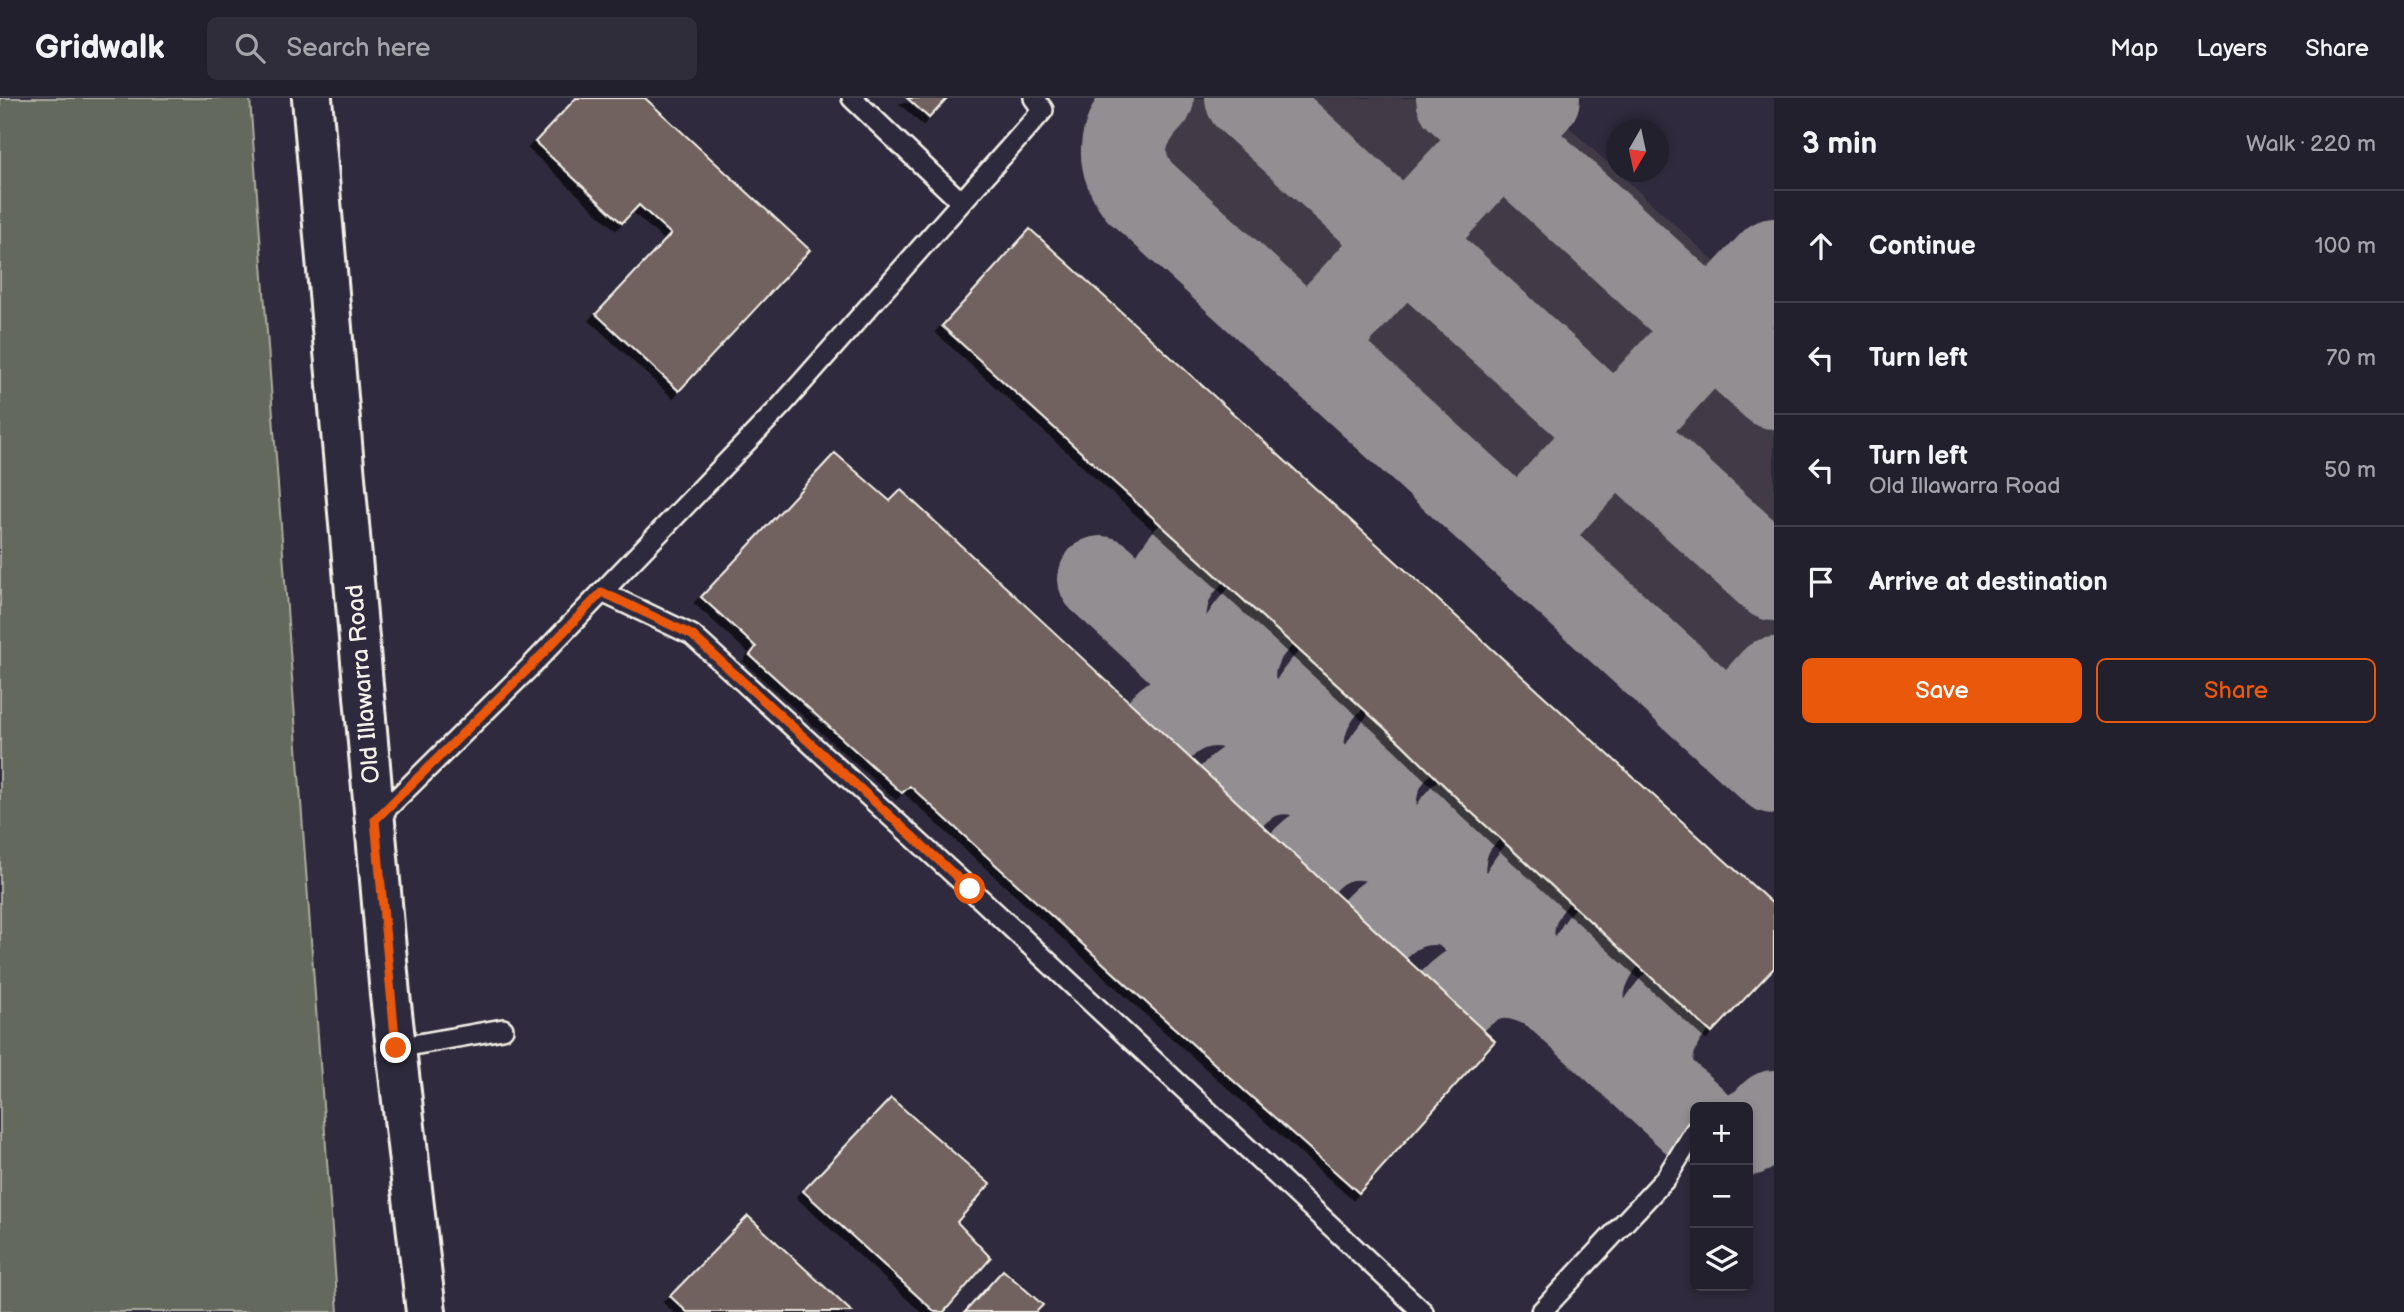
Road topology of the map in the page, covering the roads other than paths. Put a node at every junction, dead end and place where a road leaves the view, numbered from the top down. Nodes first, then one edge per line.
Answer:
1 (312, 98) edge
2 (852, 98) edge
3 (1034, 98) edge
4 (960, 201) junction
5 (602, 592) junction
6 (375, 820) junction
7 (503, 1028) dead end
8 (396, 1048) junction
9 (1690, 1139) edge
10 (426, 1312) edge
11 (1423, 1312) edge
12 (1541, 1312) edge

1 - 6 street, Old Illawarra Road
2 - 4 lane
3 - 4 lane
4 - 5 lane
5 - 6 lane
5 - 11 lane
6 - 8 street, Old Illawarra Road
7 - 8 lane
8 - 10 street, Old Illawarra Road
9 - 12 lane

